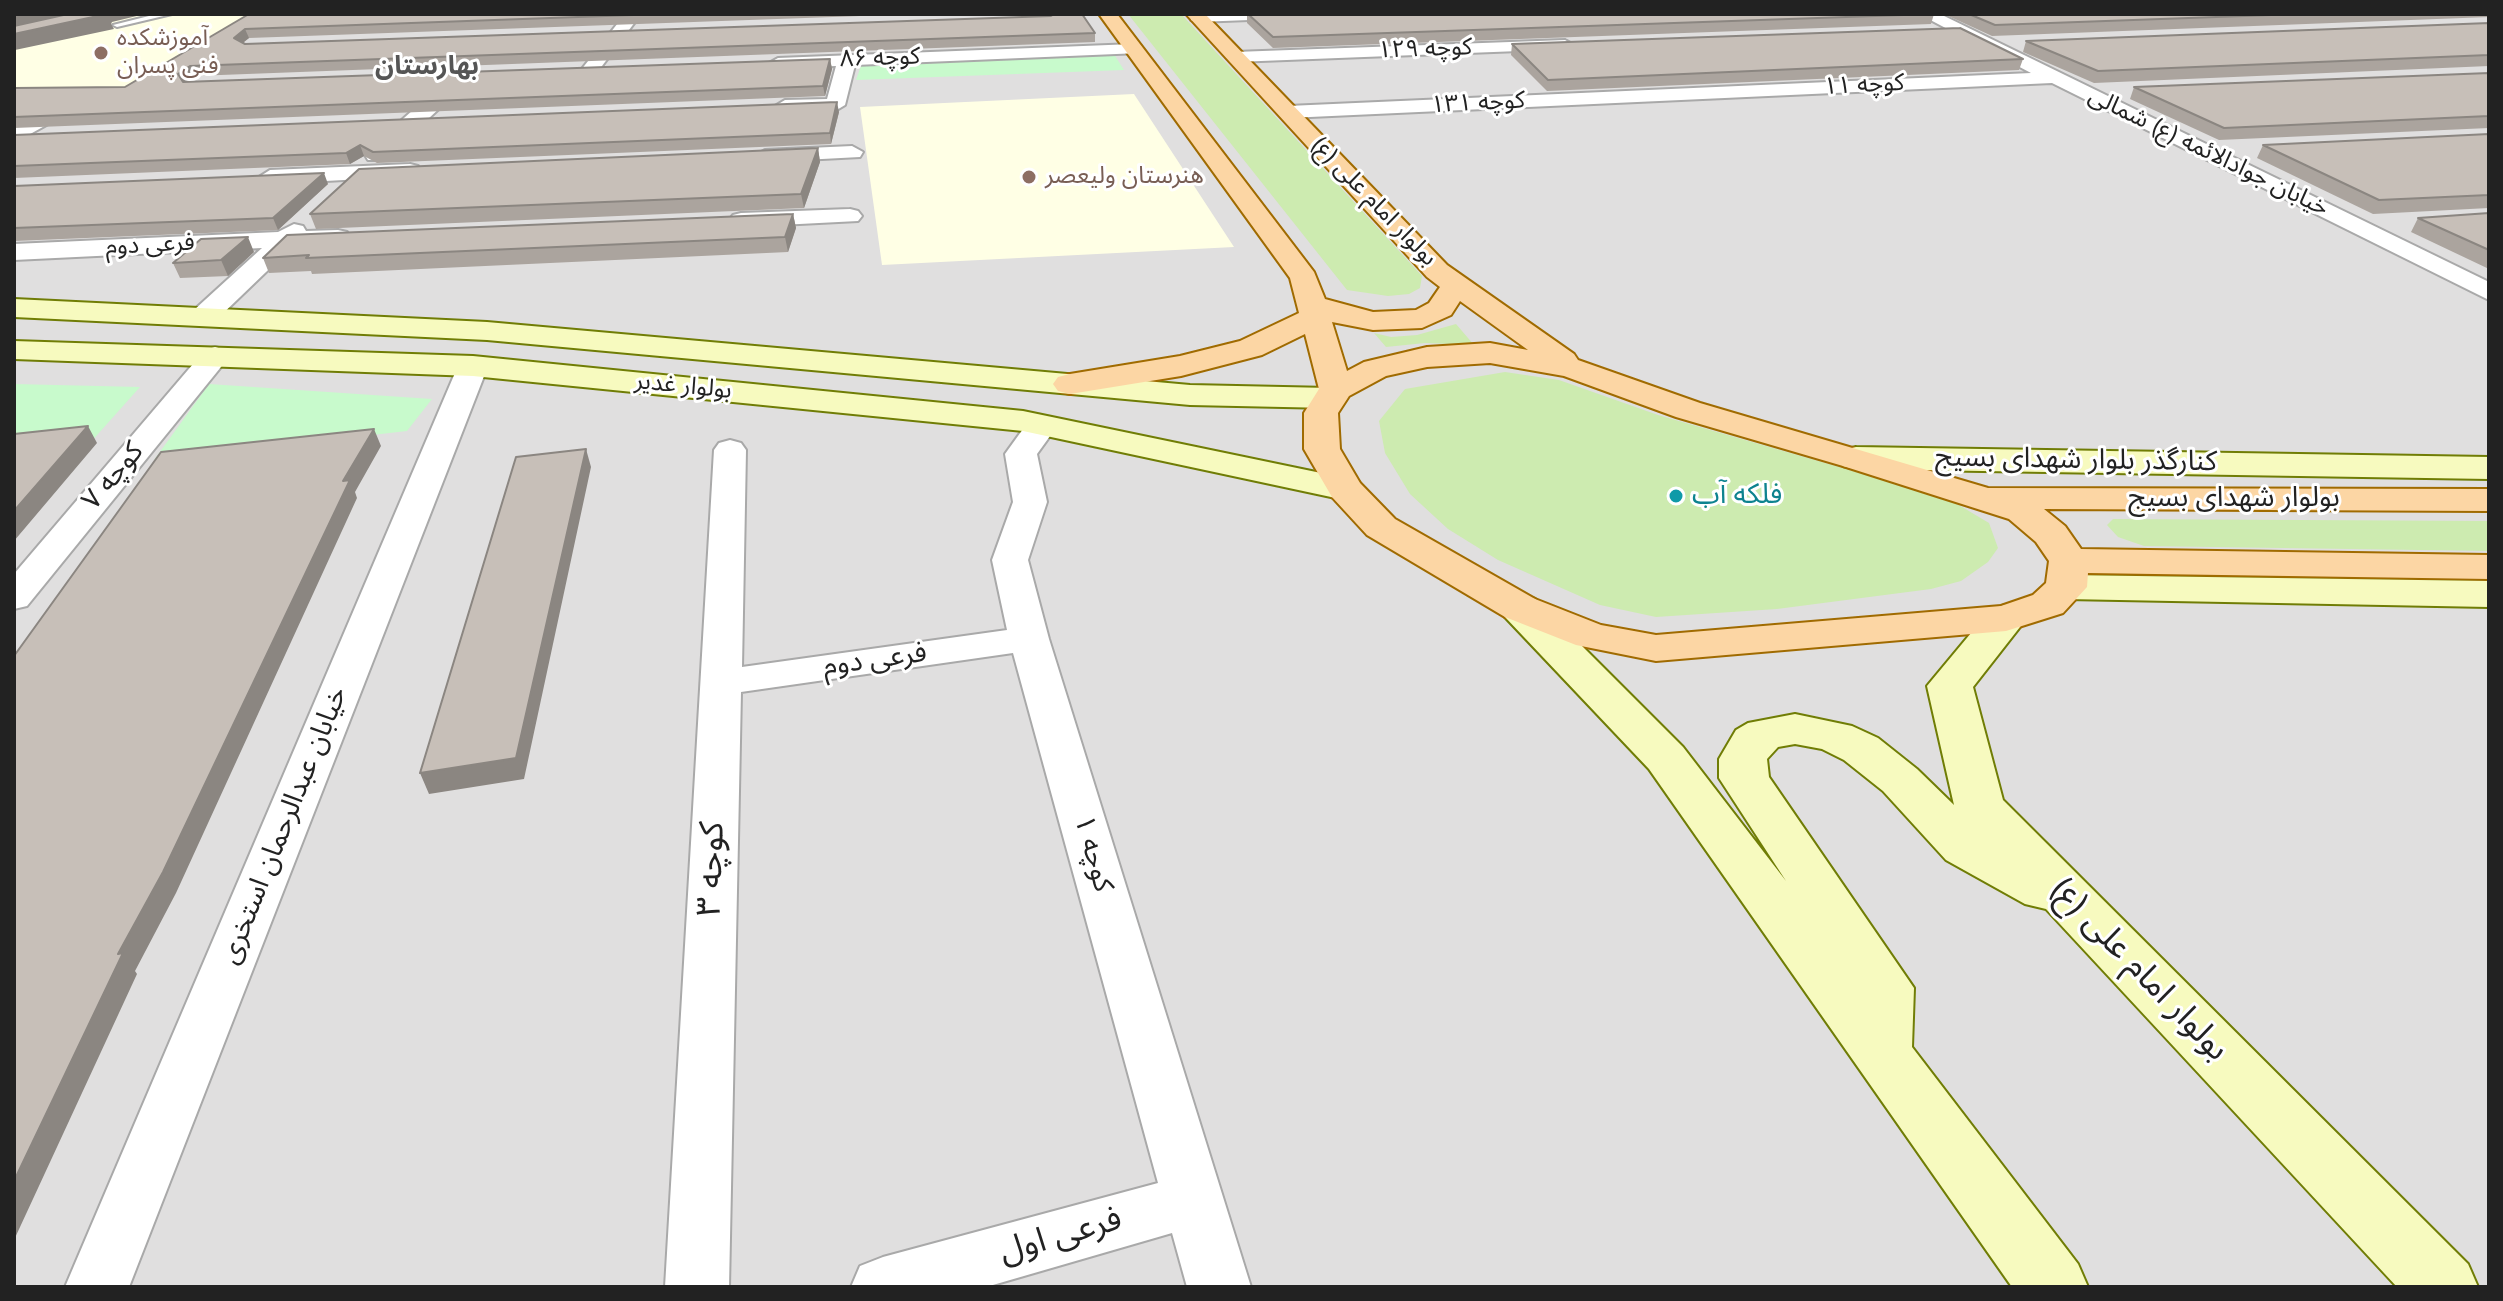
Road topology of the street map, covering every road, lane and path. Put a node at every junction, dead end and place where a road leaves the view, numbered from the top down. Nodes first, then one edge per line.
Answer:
1 (121, 14) edge
2 (168, 14) edge
3 (633, 14) edge
4 (1108, 14) edge
5 (1275, 14) edge
6 (1196, 15) edge
7 (106, 17) edge
8 (1928, 23) edge
9 (117, 25) dead end
10 (649, 32) edge
11 (611, 33) junction
12 (2018, 43) edge
13 (1584, 44) edge
14 (1987, 44) junction
15 (1134, 49) junction
16 (1235, 57) junction
17 (847, 60) junction
18 (756, 63) edge
19 (620, 69) edge
20 (433, 76) edge
21 (2058, 77) junction
22 (2131, 90) edge
23 (2084, 92) junction
24 (1669, 95) joint
25 (772, 107) edge
26 (1288, 112) junction
27 (14, 118) edge
28 (447, 119) edge
29 (416, 120) junction
30 (385, 121) edge
31 (61, 135) edge
32 (14, 137) edge
33 (2251, 149) edge
34 (2203, 151) junction
35 (852, 152) dead end
36 (740, 157) edge
37 (437, 170) edge
38 (357, 173) junction
39 (248, 178) edge
40 (850, 216) dead end
41 (725, 221) edge
42 (2398, 222) edge
43 (2353, 225) junction
44 (364, 236) edge
45 (285, 239) junction
46 (14, 252) edge
47 (1456, 285) junction
48 (2489, 292) edge
49 (14, 308) edge
50 (1314, 311) junction
51 (204, 316) junction
52 (14, 350) edge
53 (215, 356) junction
54 (473, 366) junction
55 (1571, 368) junction
56 (914, 369) junction
57 (1002, 378) junction
58 (1070, 384) junction
59 (1333, 393) junction
60 (875, 405) junction
61 (952, 414) junction
62 (1042, 425) junction
63 (730, 450) dead end
64 (1856, 458) junction
65 (2489, 468) edge
66 (1345, 489) junction
67 (1979, 497) junction
68 (2477, 497) edge
69 (2489, 567) edge
70 (2067, 574) junction
71 (2489, 594) edge
72 (14, 598) edge
73 (1520, 608) junction
74 (2006, 618) junction
75 (1029, 639) junction
76 (720, 683) junction
77 (2080, 909) junction
78 (1882, 1054) junction
79 (1194, 1200) junction
80 (97, 1287) edge
81 (697, 1287) edge
82 (883, 1287) edge
83 (1219, 1287) edge
84 (2053, 1287) edge
85 (2443, 1287) edge

1 - 7 lane
2 - 9 lane
3 - 11 street
4 - 15 main road
5 - 6 street
6 - 16 main road, بولوار امام علی (ع)
8 - 14 street, خیابان جوادالائمه (ع) شمالی
10 - 11 street
11 - 19 street
12 - 14 street
13 - 16 street, کوچه ۱۲۹
14 - 21 street, خیابان جوادالائمه (ع) شمالی
15 - 17 street, کوچه ۸۶
15 - 50 main road
16 - 26 main road, بولوار امام علی (ع)
17 - 18 street, کوچه ۸۶
17 - 25 street
20 - 29 street
21 - 23 street, خیابان جوادالائمه (ع) شمالی
21 - 24 street, کوچه ۱۱
22 - 23 street
23 - 34 street, خیابان جوادالائمه (ع) شمالی
24 - 26 street, کوچه ۱۳۱
26 - 47 main road, بولوار امام علی (ع)
27 - 32 street
28 - 29 street
29 - 30 street
29 - 38 street
31 - 32 street
33 - 34 street
34 - 43 street, خیابان جوادالائمه (ع) شمالی
35 - 36 street
37 - 38 street
38 - 39 street
38 - 45 street
40 - 41 street
42 - 43 street
43 - 48 street, خیابان جوادالائمه (ع) شمالی
44 - 45 street
45 - 46 street, فرعی دوم
45 - 51 street
47 - 50 main road
47 - 55 main road, بولوار امام علی (ع)
49 - 51 street, بولوار غدیر
50 - 58 main road
50 - 59 main road
51 - 56 street, بولوار غدیر
52 - 53 street, بولوار غدیر
53 - 54 street, بولوار غدیر
53 - 72 street, کوچه ۷
54 - 60 street, بولوار غدیر
54 - 80 street, خیابان عبدالرحمان استخری
55 - 59 main road
55 - 64 main road
56 - 57 street, بولوار غدیر
56 - 60 street
57 - 58 street, بولوار غدیر
57 - 61 street
58 - 59 street, بولوار غدیر
59 - 66 main road
60 - 61 street, بولوار غدیر
61 - 62 street, بولوار غدیر
62 - 66 street, بولوار غدیر
62 - 75 street, کوچه ۱
63 - 76 street, کوچه ۳
64 - 65 street, کنارگذر بلوار شهدای بسیج
64 - 67 main road
66 - 73 main road
67 - 68 main road, بولوار شهدای بسیج
67 - 70 main road
69 - 70 main road
70 - 71 street
70 - 74 main road
73 - 74 main road
73 - 78 street
74 - 77 street, بولوار امام علی (ع)
75 - 76 street, فرعی دوم
75 - 79 street, کوچه ۱
76 - 81 street, کوچه ۳
77 - 78 street
77 - 85 street, بولوار امام علی (ع)
78 - 84 street
79 - 82 street, فرعی اول
79 - 83 street, کوچه ۱

